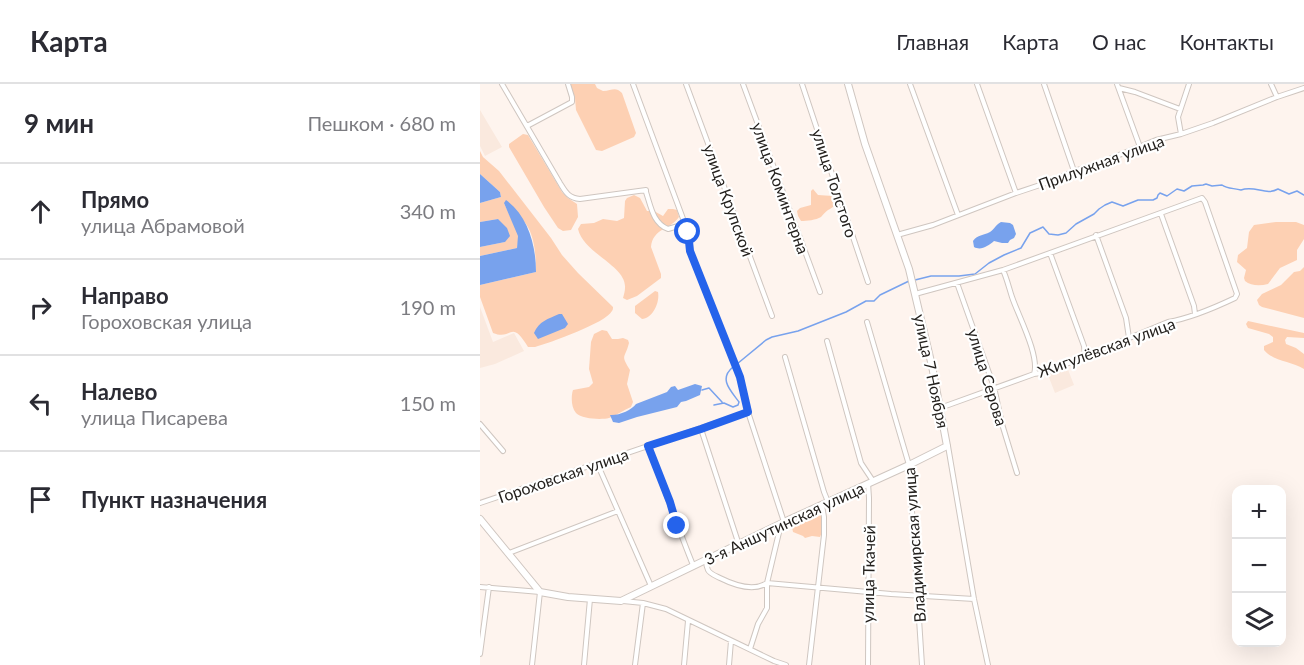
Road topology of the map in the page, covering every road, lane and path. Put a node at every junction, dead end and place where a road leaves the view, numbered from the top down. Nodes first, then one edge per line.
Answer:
1 (502, 84) edge
2 (568, 84) edge
3 (633, 84) edge
4 (686, 84) edge
5 (743, 84) edge
6 (802, 84) edge
7 (848, 84) edge
8 (910, 84) edge
9 (977, 84) edge
10 (1044, 84) edge
11 (1189, 84) edge
12 (1271, 84) edge
13 (1118, 86) edge
14 (1304, 87) edge
15 (1276, 97) junction
16 (1180, 109) junction
17 (527, 126) junction
18 (1181, 134) junction
19 (1140, 147) junction
20 (1074, 171) junction
21 (1016, 193) junction
22 (1161, 214) junction
23 (958, 215) junction
24 (685, 224) junction
25 (897, 235) junction
26 (1096, 235) junction
27 (1050, 253) junction
28 (1003, 270) junction
29 (868, 282) dead end
30 (957, 283) junction
31 (820, 292) dead end
32 (915, 294) junction
33 (1195, 314) junction
34 (772, 316) dead end
35 (867, 322) dead end
36 (1129, 338) junction
37 (827, 341) dead end
38 (785, 357) dead end
39 (1084, 357) junction
40 (1034, 374) junction
41 (994, 387) junction
42 (940, 408) junction
43 (748, 412) junction
44 (480, 424) edge
45 (701, 429) junction
46 (648, 446) junction
47 (947, 446) junction
48 (502, 451) dead end
49 (597, 463) junction
50 (909, 465) junction
51 (1017, 473) dead end
52 (870, 482) junction
53 (480, 503) edge
54 (825, 504) junction
55 (618, 512) junction
56 (480, 519) edge
57 (782, 523) junction
58 (739, 545) junction
59 (508, 553) junction
60 (706, 560) junction
61 (694, 566) junction
62 (767, 583) junction
63 (651, 586) junction
64 (480, 587) edge
65 (489, 587) junction
66 (818, 587) junction
67 (540, 592) junction
68 (868, 592) junction
69 (918, 596) junction
70 (590, 599) junction
71 (974, 599) junction
72 (621, 601) junction
73 (643, 603) junction
74 (688, 621) junction
75 (731, 641) junction
76 (750, 649) junction
77 (480, 654) edge
78 (774, 663) edge
79 (531, 665) edge
80 (584, 665) edge
81 (635, 665) edge
82 (684, 665) edge
83 (729, 665) edge
84 (786, 665) edge
85 (810, 665) edge
86 (868, 665) edge
87 (922, 665) edge
88 (988, 665) edge

1 - 17 street
2 - 17 street
3 - 24 street
4 - 34 street, улица Крупской
5 - 31 street, улица Коминтерна
6 - 29 street, улица Толстого
7 - 25 street, улица 7 Ноября
8 - 23 street
9 - 21 street
10 - 20 street
11 - 16 street
12 - 15 street
13 - 16 street
13 - 19 street
14 - 15 street, Прилужная улица
15 - 18 street, Прилужная улица
16 - 18 street
17 - 24 street
18 - 19 street, Прилужная улица
19 - 20 street, Прилужная улица
20 - 21 street, Прилужная улица
21 - 23 street, Прилужная улица
22 - 26 street
22 - 33 street
22 - 33 street, Жигулёвская улица
23 - 25 street, Прилужная улица
24 - 43 street
25 - 32 street, улица 7 Ноября
26 - 27 street
26 - 36 street
27 - 28 street
27 - 39 street
28 - 30 street
28 - 40 street
30 - 32 street
30 - 41 street, улица Серова
32 - 42 street, улица 7 Ноября
33 - 36 street, Жигулёвская улица
35 - 50 street, Владимирская улица
36 - 39 street, Жигулёвская улица
37 - 52 street, улица Ткачей
38 - 54 street
39 - 40 street, Жигулёвская улица
40 - 41 street, Жигулёвская улица
41 - 42 street, Жигулёвская улица
41 - 51 street, улица Серова
42 - 47 street, улица 7 Ноября
43 - 45 street, Гороховская улица
43 - 57 street
44 - 48 street
45 - 46 street, Гороховская улица
45 - 58 street
46 - 49 street, Гороховская улица
46 - 61 street
47 - 50 street, 3-я Аншутинская улица
47 - 71 street, улица 7 Ноября
49 - 53 street, Гороховская улица
49 - 55 street
50 - 52 street, 3-я Аншутинская улица
50 - 69 street, Владимирская улица
52 - 54 street, 3-я Аншутинская улица
52 - 68 street, улица Ткачей
54 - 57 street, 3-я Аншутинская улица
54 - 66 street
55 - 59 street
55 - 63 street
56 - 59 street
57 - 58 street, 3-я Аншутинская улица
57 - 62 street
58 - 60 street, 3-я Аншутинская улица
59 - 67 street
60 - 61 street, 3-я Аншутинская улица
60 - 62 street
61 - 63 street, 3-я Аншутинская улица
62 - 66 street
62 - 76 street
63 - 72 street, 3-я Аншутинская улица
64 - 65 street
65 - 67 street
65 - 77 street
66 - 68 street
66 - 85 street
67 - 70 street
67 - 79 street
68 - 69 street
68 - 86 street, улица Ткачей
69 - 71 street
69 - 87 street, Владимирская улица
70 - 72 street
70 - 80 street
71 - 88 street, улица 7 Ноября
72 - 73 street
73 - 74 street
73 - 81 street
74 - 75 street
74 - 82 street
75 - 76 street
75 - 83 street
76 - 78 street
78 - 84 street

